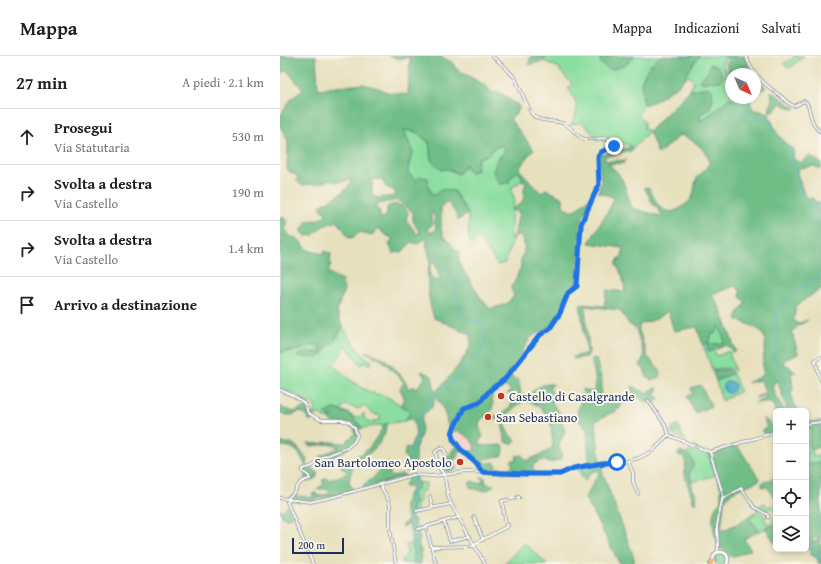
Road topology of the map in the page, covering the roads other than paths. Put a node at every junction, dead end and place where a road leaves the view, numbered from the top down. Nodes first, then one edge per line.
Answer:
1 (492, 56) edge
2 (746, 56) edge
3 (821, 132) edge
4 (821, 357) edge
5 (820, 376) edge
6 (821, 381) edge
7 (280, 390) edge
8 (648, 400) dead end
9 (821, 422) edge
10 (809, 424) edge
11 (773, 433) edge
12 (669, 434) junction
13 (710, 452) junction
14 (447, 456) dead end
15 (628, 461) junction
16 (482, 472) junction
17 (444, 474) junction
18 (380, 484) junction
19 (638, 494) dead end
20 (430, 496) dead end
21 (280, 498) edge
22 (288, 498) junction
23 (517, 498) dead end
24 (291, 500) junction
25 (723, 500) junction
26 (451, 504) junction
27 (432, 507) junction
28 (416, 511) dead end
29 (459, 517) junction
30 (474, 517) dead end
31 (768, 518) dead end
32 (444, 522) junction
33 (426, 527) junction
34 (418, 529) dead end
35 (470, 536) junction
36 (483, 540) junction
37 (475, 545) junction
38 (718, 545) junction
39 (432, 547) junction
40 (723, 552) junction
41 (716, 553) junction
42 (713, 563) edge
43 (313, 564) edge
44 (396, 564) edge
45 (436, 564) edge
46 (485, 564) edge
47 (727, 564) edge

1 - 16 street
2 - 3 street
4 - 5 street
5 - 6 street
7 - 22 street
8 - 12 street
9 - 10 street
11 - 13 street
12 - 13 street
12 - 15 street
13 - 25 street
14 - 17 street
15 - 16 street
15 - 19 street
16 - 17 street
17 - 18 street
17 - 26 street
18 - 24 street
18 - 44 street
20 - 27 street
21 - 22 street
22 - 24 street
23 - 36 street
24 - 43 street
25 - 31 street
25 - 38 street
26 - 27 street
26 - 29 street
27 - 28 street
29 - 32 street
29 - 35 street
30 - 36 street
32 - 33 street
32 - 35 street
33 - 34 street
33 - 39 street
35 - 37 street
36 - 37 street
37 - 39 street
37 - 46 street
38 - 40 street
38 - 41 street
39 - 45 street
40 - 41 street
40 - 47 street
41 - 42 street

